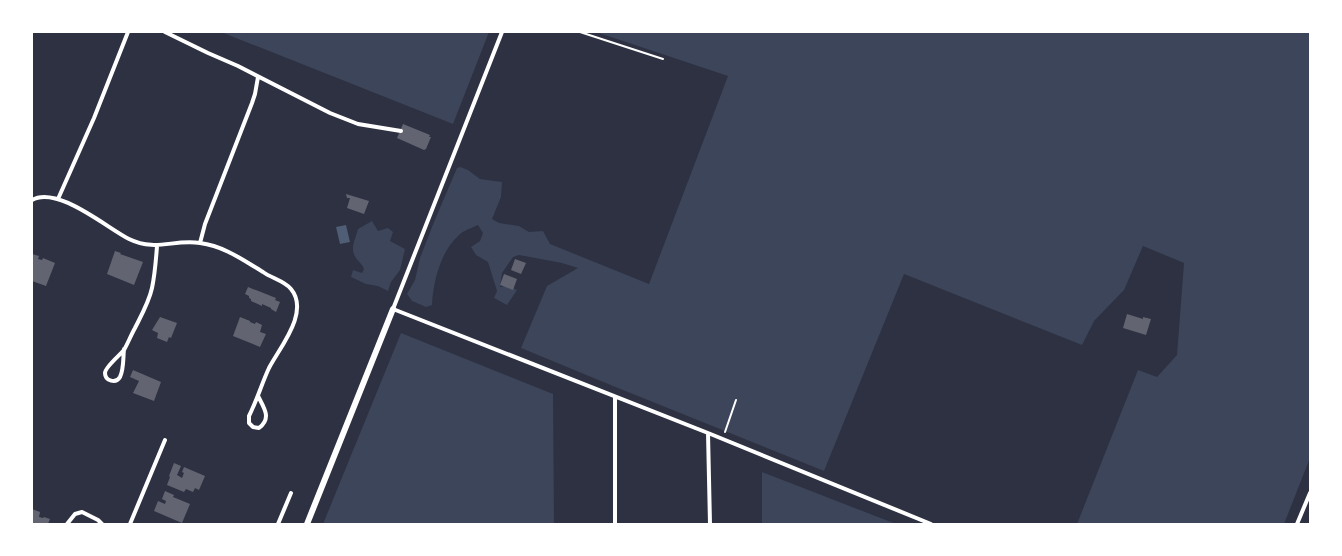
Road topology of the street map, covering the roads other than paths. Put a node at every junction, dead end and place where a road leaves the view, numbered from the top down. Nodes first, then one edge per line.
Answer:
1 (128, 32) edge
2 (165, 32) edge
3 (502, 32) edge
4 (258, 77) junction
5 (401, 131) dead end
6 (58, 199) junction
7 (32, 200) edge
8 (200, 243) junction
9 (157, 246) junction
10 (393, 309) junction
11 (124, 350) junction
12 (258, 396) junction
13 (615, 397) junction
14 (708, 433) junction
15 (165, 440) dead end
16 (1310, 492) edge
17 (291, 493) dead end
18 (68, 523) edge
19 (102, 524) edge
20 (130, 524) edge
21 (278, 524) edge
22 (307, 524) edge
23 (615, 524) edge
24 (710, 524) edge
25 (931, 524) edge
26 (1297, 524) edge

1 - 6 street
2 - 4 street
3 - 10 street
4 - 5 street
4 - 8 street
6 - 7 street
6 - 9 street
8 - 9 street
8 - 12 street
9 - 11 street
10 - 13 street
10 - 22 street
11 - 11 street
12 - 12 street
13 - 14 street
13 - 23 street
14 - 24 street
14 - 25 street
15 - 20 street
16 - 26 street
17 - 21 street
18 - 19 street

